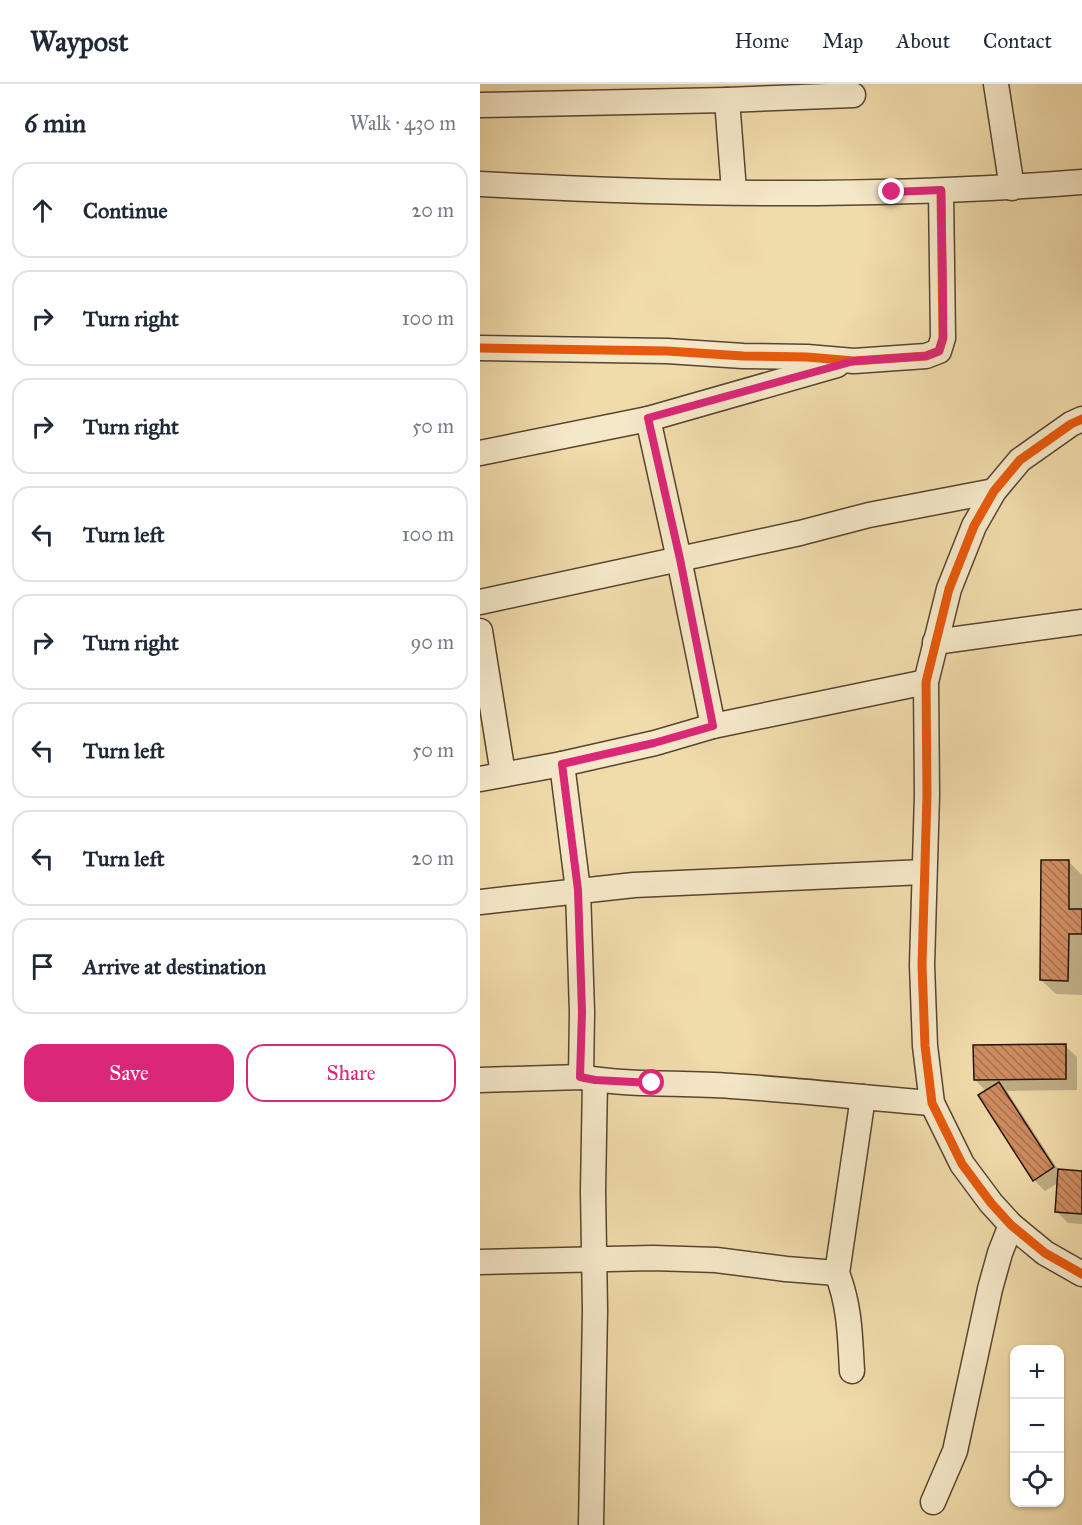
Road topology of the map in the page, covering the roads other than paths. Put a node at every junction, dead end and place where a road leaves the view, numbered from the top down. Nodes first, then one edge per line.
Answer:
1 (996, 84) edge
2 (615, 94) edge
3 (853, 95) dead end
4 (727, 100) junction
5 (480, 105) edge
6 (1082, 182) edge
7 (480, 184) edge
8 (1012, 188) junction
9 (941, 190) junction
10 (734, 191) junction
11 (480, 348) edge
12 (854, 361) junction
13 (648, 418) junction
14 (1082, 419) edge
15 (480, 453) edge
16 (994, 491) junction
17 (680, 559) junction
18 (480, 603) edge
19 (1082, 622) edge
20 (480, 631) edge
21 (935, 642) junction
22 (926, 682) junction
23 (713, 726) junction
24 (562, 764) junction
25 (492, 776) edge
26 (924, 872) junction
27 (578, 890) junction
28 (480, 902) edge
29 (588, 1078) junction
30 (480, 1080) edge
31 (863, 1097) junction
32 (932, 1103) junction
33 (1011, 1225) junction
34 (594, 1259) junction
35 (480, 1262) edge
36 (837, 1273) junction
37 (1082, 1274) edge
38 (852, 1371) dead end
39 (933, 1502) dead end
40 (591, 1525) edge

1 - 8 street
2 - 4 street
2 - 5 street
3 - 4 street
4 - 10 street
6 - 8 street
7 - 10 street
8 - 9 street
9 - 10 street
9 - 12 street
11 - 12 street
12 - 13 street
13 - 15 street
13 - 17 street
14 - 16 street
16 - 17 street
16 - 21 street
17 - 18 street
17 - 23 street
19 - 21 street
20 - 25 street
21 - 22 street
22 - 23 street
22 - 26 street
23 - 24 street
24 - 25 street
24 - 27 street
26 - 27 street
26 - 32 street
27 - 28 street
27 - 29 street
29 - 30 street
29 - 31 street
29 - 34 street
31 - 32 street
31 - 36 street
32 - 33 street
33 - 37 street
33 - 39 street
34 - 35 street
34 - 36 street
34 - 40 street
36 - 38 street

